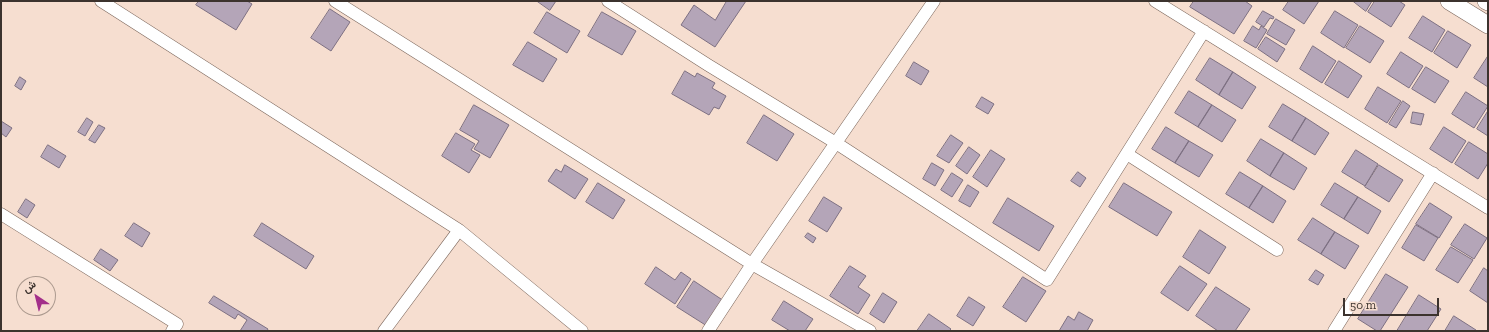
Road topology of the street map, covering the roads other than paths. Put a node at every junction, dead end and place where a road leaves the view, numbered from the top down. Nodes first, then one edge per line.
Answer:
1 (101, 1) edge
2 (335, 1) edge
3 (608, 1) edge
4 (934, 1) edge
5 (1155, 1) edge
6 (1449, 1) edge
7 (1488, 26) edge
8 (1204, 31) junction
9 (836, 143) junction
10 (1127, 154) junction
11 (1433, 174) junction
12 (1488, 208) edge
13 (1, 214) edge
14 (459, 230) junction
15 (1276, 250) dead end
16 (752, 264) junction
17 (172, 331) edge
18 (384, 331) edge
19 (582, 331) edge
20 (708, 331) edge
21 (870, 331) edge
22 (1334, 331) edge

1 - 14 street
2 - 16 street
3 - 9 street
4 - 9 street
5 - 8 street
6 - 7 street
8 - 10 street
8 - 11 street
9 - 10 street
9 - 16 street
10 - 15 street
11 - 12 street
11 - 22 street
13 - 17 street
14 - 18 street
14 - 19 street
16 - 20 street
16 - 21 street

